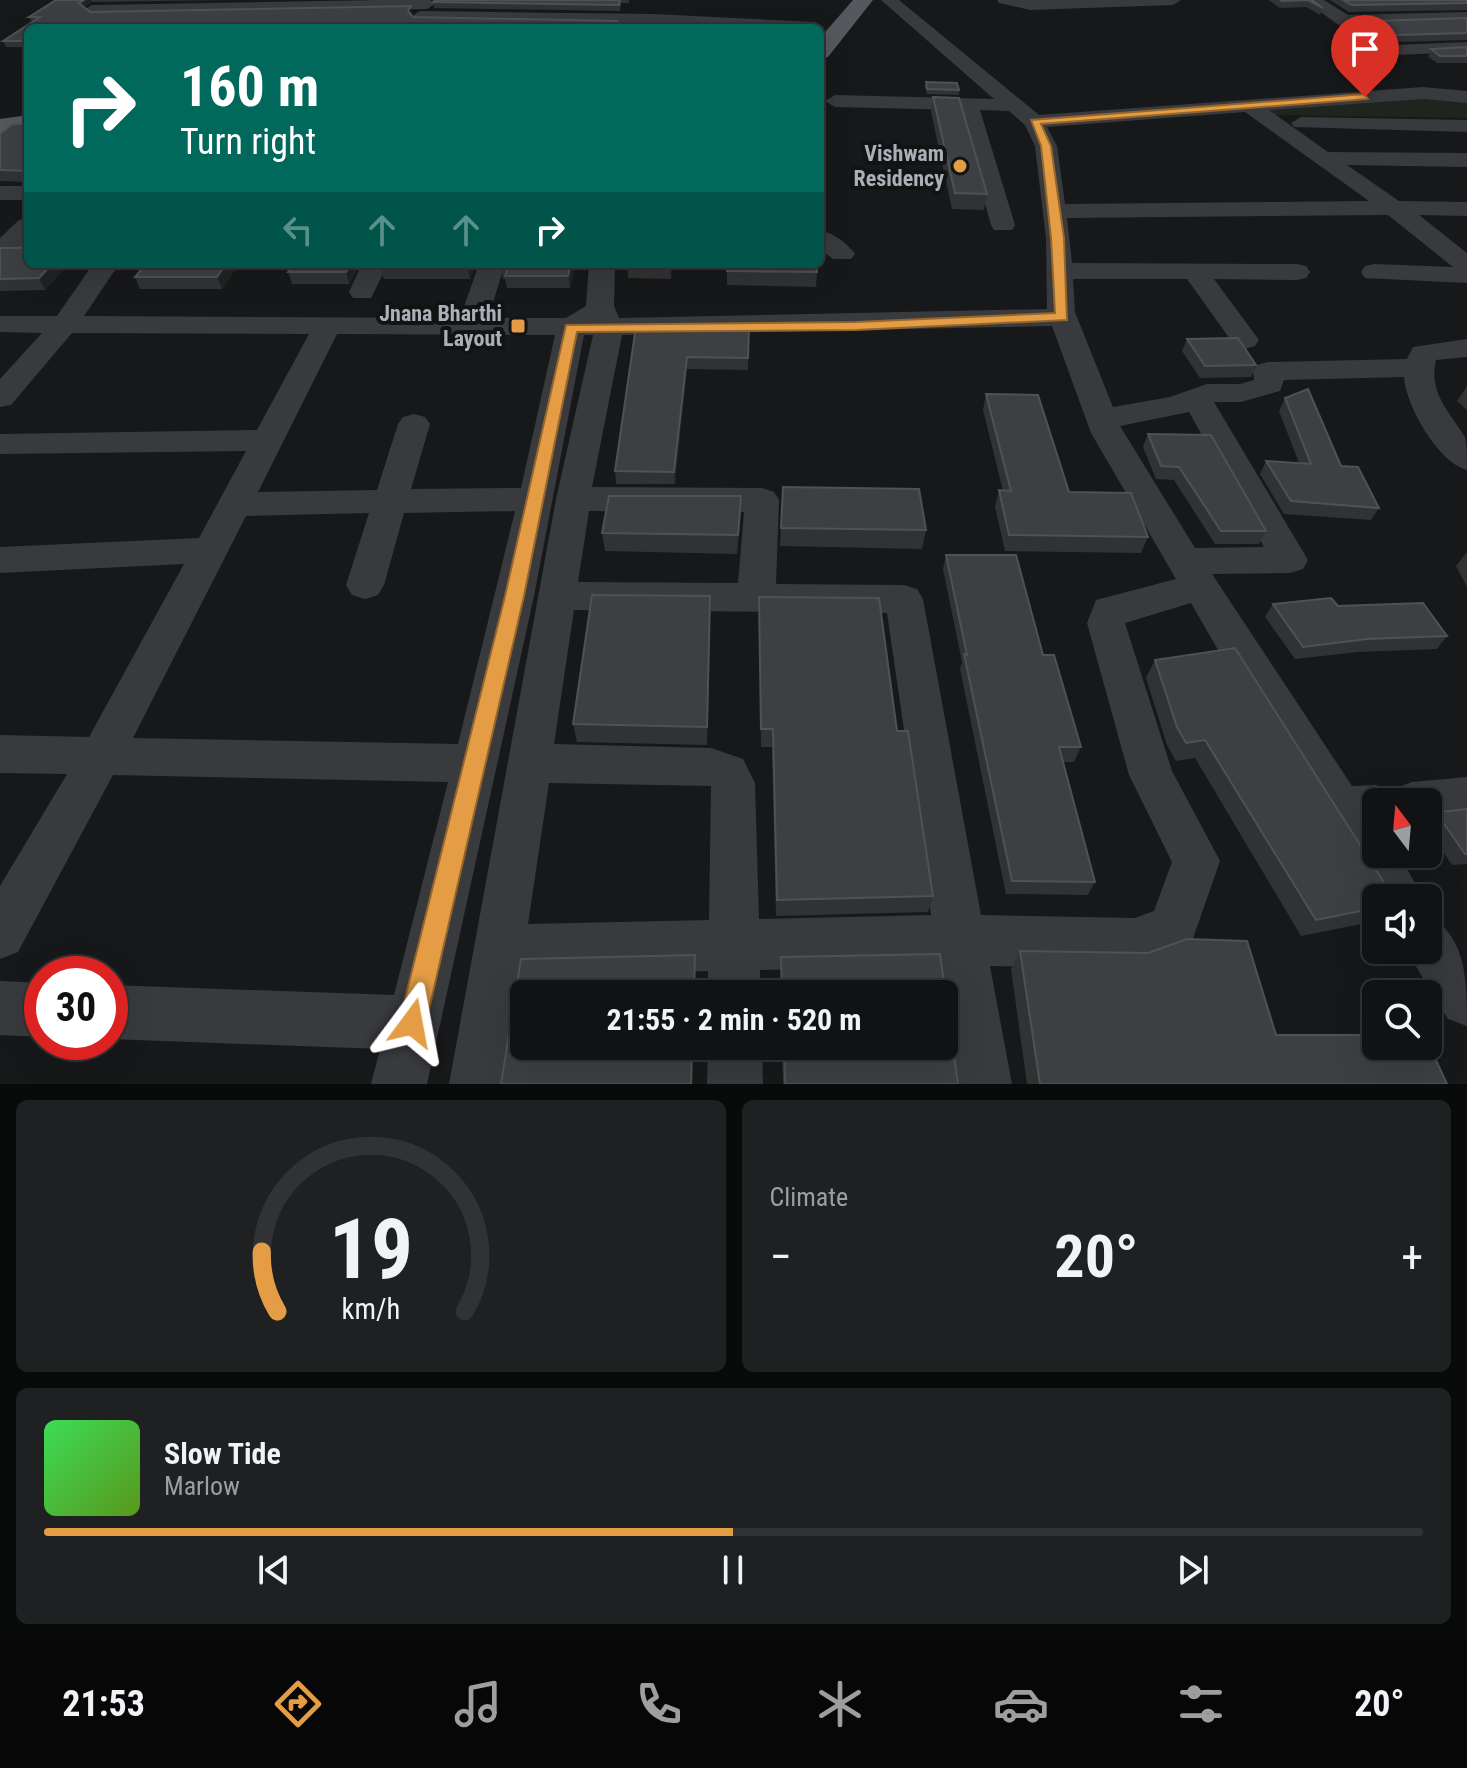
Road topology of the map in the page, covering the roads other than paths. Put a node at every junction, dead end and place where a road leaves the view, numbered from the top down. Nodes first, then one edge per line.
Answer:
1 (655, 0) edge
2 (737, 0) edge
3 (863, 0) edge
4 (889, 0) edge
5 (1005, 0) edge
6 (1173, 0) edge
7 (1313, 0) edge
8 (590, 8) edge
9 (827, 9) dead end
10 (93, 10) edge
11 (423, 12) edge
12 (1467, 17) edge
13 (653, 19) junction
14 (1343, 20) junction
15 (735, 23) junction
16 (751, 24) edge
17 (817, 24) edge
18 (1360, 30) dead end
19 (824, 47) edge
20 (1467, 47) edge
21 (1394, 50) edge
22 (1467, 97) edge
23 (835, 101) dead end
24 (968, 105) junction
25 (1249, 106) junction
26 (1024, 113) junction
27 (24, 114) edge
28 (0, 117) edge
29 (1272, 122) junction
30 (24, 124) edge
31 (1467, 126) edge
32 (0, 127) edge
33 (1322, 158) junction
34 (1467, 160) edge
35 (0, 193) edge
36 (24, 193) edge
37 (1394, 208) junction
38 (0, 209) edge
39 (24, 209) edge
40 (1467, 209) edge
41 (1054, 211) junction
42 (1003, 225) dead end
43 (24, 229) edge
44 (824, 240) edge
45 (24, 249) edge
46 (842, 254) dead end
47 (1467, 265) edge
48 (103, 268) edge
49 (373, 268) edge
50 (491, 268) edge
51 (601, 268) edge
52 (1059, 271) junction
53 (1194, 271) junction
54 (1297, 272) dead end
55 (1374, 272) dead end
56 (1467, 275) edge
57 (362, 292) dead end
58 (1062, 317) junction
59 (593, 320) junction
60 (0, 324) edge
61 (65, 324) junction
62 (328, 324) junction
63 (472, 325) junction
64 (1245, 340) dead end
65 (1467, 348) edge
66 (1416, 368) junction
67 (0, 398) edge
68 (1197, 400) junction
69 (1102, 421) junction
70 (414, 424) dead end
71 (268, 440) junction
72 (0, 444) edge
73 (1467, 459) edge
74 (553, 499) junction
75 (389, 501) junction
76 (236, 504) junction
77 (210, 550) junction
78 (0, 560) edge
79 (1192, 574) junction
80 (365, 585) dead end
81 (558, 596) junction
82 (756, 596) junction
83 (0, 754) edge
84 (101, 756) junction
85 (474, 763) junction
86 (531, 763) junction
87 (1467, 797) edge
88 (1442, 799) edge
89 (1358, 806) edge
90 (1393, 884) edge
91 (0, 934) edge
92 (961, 940) junction
93 (501, 950) junction
94 (1442, 962) edge
95 (734, 971) edge
96 (1467, 1000) edge
97 (0, 1008) edge
98 (24, 1009) edge
99 (128, 1013) edge
100 (412, 1023) junction
101 (735, 1060) edge
102 (399, 1084) edge
103 (477, 1084) edge
104 (735, 1084) edge
105 (984, 1084) edge

1 - 13 street
2 - 15 street
3 - 19 main road
4 - 26 street
5 - 6 street
7 - 14 street
8 - 11 street
8 - 13 street
9 - 17 main road
10 - 11 street
12 - 14 street
13 - 15 street
14 - 18 street
15 - 16 street
20 - 21 street
22 - 25 street
23 - 24 street
24 - 26 street
24 - 42 street
25 - 26 street
25 - 29 street
26 - 41 street
27 - 28 main road
29 - 31 street
29 - 33 street
30 - 32 main road
33 - 34 street
33 - 37 street
35 - 36 street
37 - 40 street
37 - 41 street
37 - 47 street
38 - 39 street
41 - 52 street
43 - 45 street
44 - 46 street
48 - 61 street
49 - 57 street
50 - 63 street
51 - 59 street
52 - 53 street
52 - 58 street
53 - 54 street
53 - 64 street
55 - 56 street
58 - 59 street
58 - 69 street
59 - 63 street
59 - 74 street
60 - 61 street
61 - 62 street
61 - 67 street
62 - 63 street
62 - 71 street
65 - 66 street
66 - 68 street
66 - 73 street
68 - 69 street
68 - 79 street
69 - 79 street
70 - 75 street
71 - 72 street
71 - 76 street
74 - 75 street
74 - 81 street
74 - 82 street
74 - 85 street
75 - 76 street
75 - 80 street
76 - 77 street
77 - 78 street
77 - 84 street
79 - 89 street
79 - 92 street
81 - 82 street
81 - 86 street
82 - 92 street
83 - 84 street
84 - 85 street
84 - 91 street
85 - 100 street
86 - 93 street
86 - 95 street
87 - 88 street
89 - 90 street
92 - 95 street
92 - 105 street
93 - 95 street
93 - 103 street
94 - 96 street
97 - 98 street
99 - 100 street
100 - 102 street
101 - 104 street

